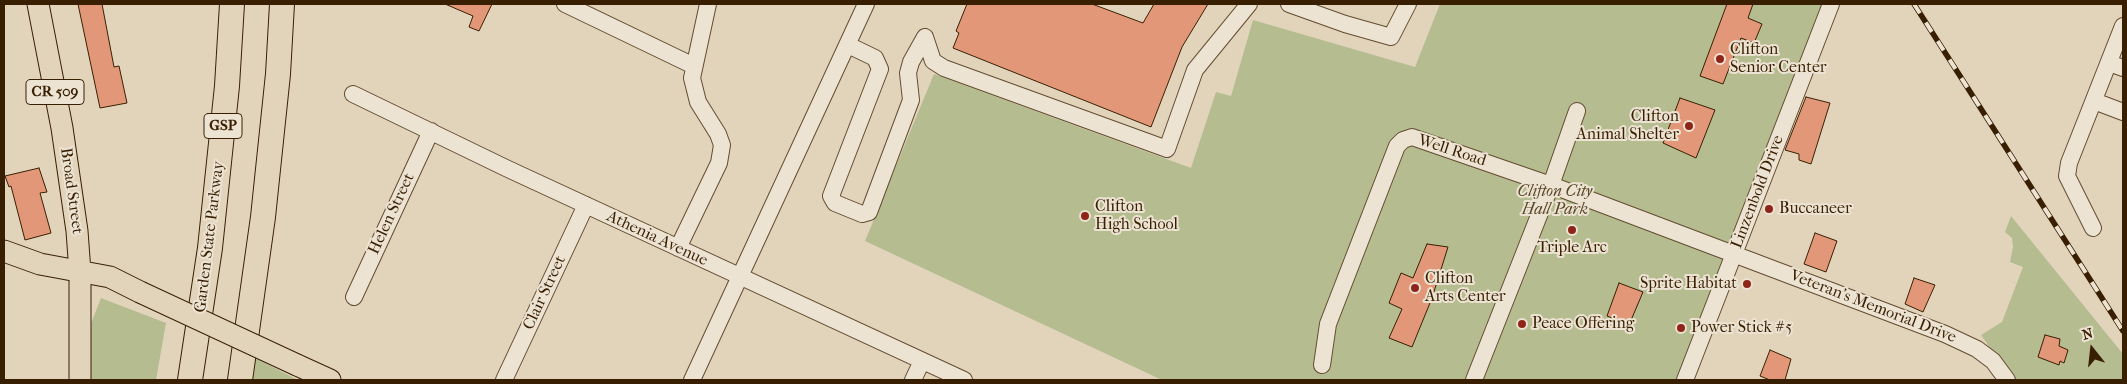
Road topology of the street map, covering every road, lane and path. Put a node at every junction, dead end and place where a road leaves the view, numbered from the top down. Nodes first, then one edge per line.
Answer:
1 (38, 4) edge
2 (232, 4) edge
3 (282, 4) edge
4 (565, 4) edge
5 (708, 4) edge
6 (866, 4) edge
7 (1249, 4) edge
8 (1289, 4) edge
9 (1408, 4) edge
10 (1830, 4) edge
11 (2123, 26) edge
12 (848, 45) junction
13 (694, 66) junction
14 (2116, 66) edge
15 (353, 94) dead end
16 (2094, 101) junction
17 (1577, 111) dead end
18 (2123, 112) edge
19 (431, 132) junction
20 (1551, 186) junction
21 (586, 205) junction
22 (2093, 228) dead end
23 (678, 248) junction
24 (4, 251) edge
25 (1730, 253) junction
26 (80, 272) junction
27 (740, 277) junction
28 (354, 297) dead end
29 (922, 361) junction
30 (1322, 365) dead end
31 (80, 380) edge
32 (190, 380) edge
33 (240, 380) edge
34 (330, 380) edge
35 (504, 380) edge
36 (692, 380) edge
37 (913, 380) edge
38 (964, 380) edge
39 (1474, 380) edge
40 (1685, 380) edge
41 (2007, 380) edge

1 - 26 main road, Broad Street / CR 509
2 - 32 highway, Garden State Parkway / GSP
3 - 33 highway
4 - 13 street
5 - 13 street
6 - 12 street
7 - 12 street
8 - 9 street
10 - 25 street, Linzenbold Drive
11 - 14 street
12 - 27 street
13 - 23 street
14 - 16 street
15 - 19 street, Athenia Avenue
16 - 18 street
16 - 22 street
17 - 20 street
19 - 21 street, Athenia Avenue
19 - 28 street, Helen Street
20 - 25 street, Well Road
20 - 30 street, Well Road
20 - 39 street
21 - 23 street, Athenia Avenue
21 - 35 street, Clair Street
23 - 27 street, Athenia Avenue
24 - 26 main road
25 - 40 street, Linzenbold Drive
25 - 41 street, Veteran's Memorial Drive
26 - 31 main road, Broad Street / CR 509
26 - 34 main road, bridge
27 - 29 street, Athenia Avenue
27 - 36 street
29 - 37 street
29 - 38 street, Athenia Avenue

